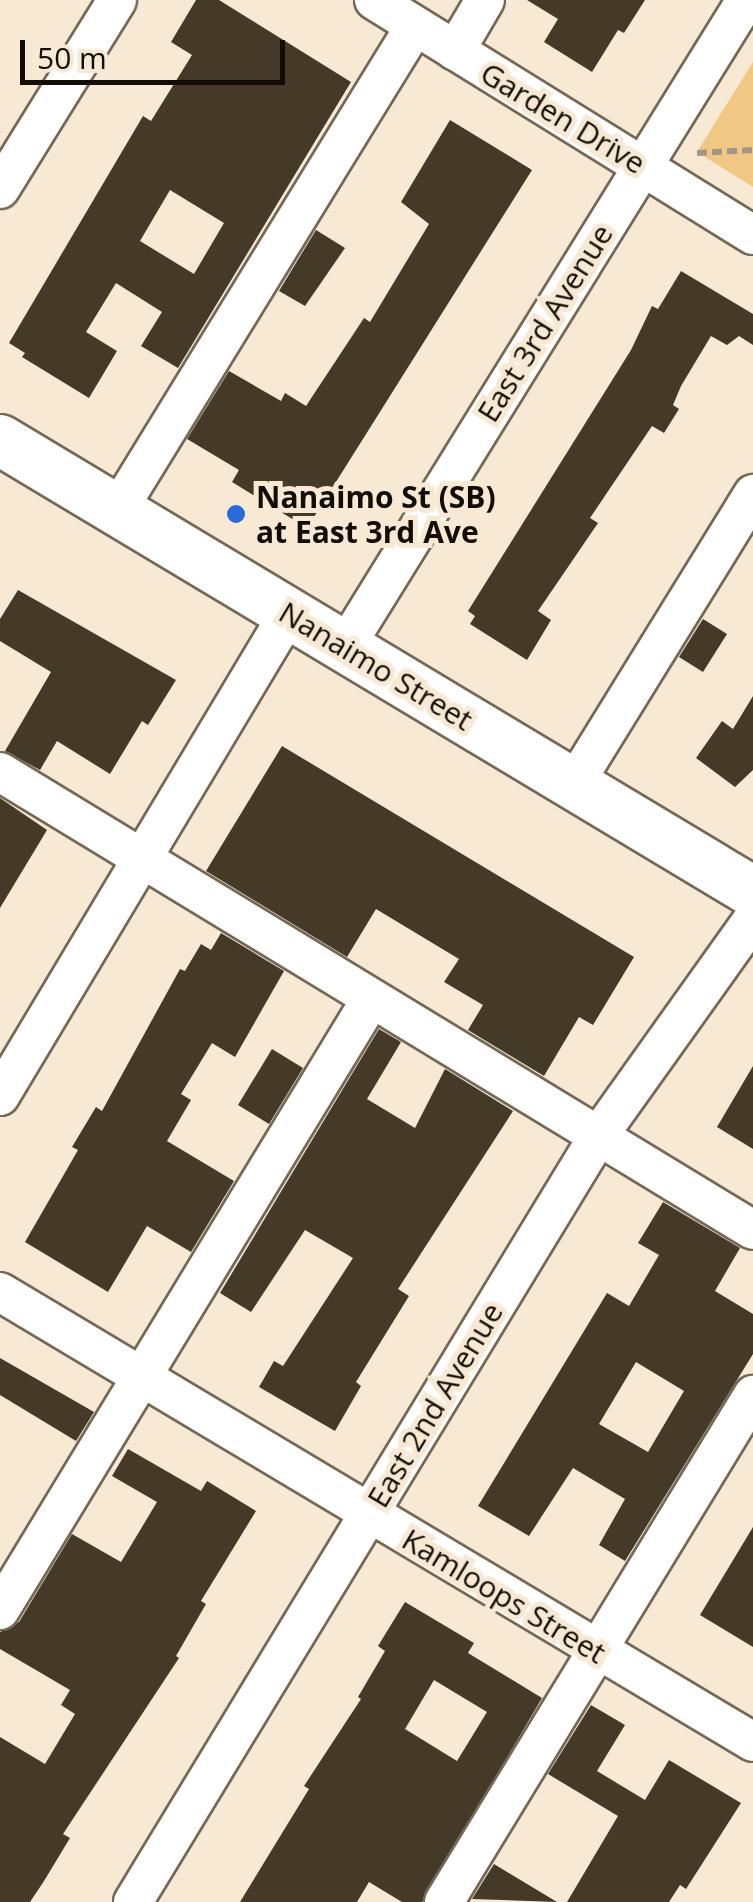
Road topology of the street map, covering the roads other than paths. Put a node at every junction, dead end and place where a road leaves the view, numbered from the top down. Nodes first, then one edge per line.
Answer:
1 (117, 0) edge
2 (374, 0) edge
3 (485, 0) edge
4 (746, 0) edge
5 (416, 26) junction
6 (455, 51) junction
7 (643, 166) junction
8 (0, 190) edge
9 (753, 235) edge
10 (0, 440) edge
11 (753, 494) edge
12 (117, 510) junction
13 (289, 613) junction
14 (345, 647) junction
15 (0, 772) edge
16 (574, 784) junction
17 (142, 858) junction
18 (753, 892) edge
19 (753, 919) edge
20 (371, 999) junction
21 (0, 1096) edge
22 (600, 1135) junction
23 (753, 1230) edge
24 (0, 1292) edge
25 (138, 1376) junction
26 (753, 1395) edge
27 (367, 1514) junction
28 (0, 1610) edge
29 (597, 1653) junction
30 (753, 1742) edge
31 (134, 1902) edge
32 (444, 1902) edge

1 - 8 street
2 - 5 street, Garden Drive
3 - 6 street
4 - 7 street, East 3rd Avenue
5 - 6 street, Garden Drive
5 - 12 street
6 - 7 street, Garden Drive
7 - 9 street, Garden Drive
7 - 14 street, East 3rd Avenue
10 - 12 main road, Nanaimo Street
11 - 16 street
12 - 13 main road, Nanaimo Street
13 - 14 main road, Nanaimo Street
13 - 17 street
14 - 16 main road, Nanaimo Street
15 - 17 street
16 - 18 main road, Nanaimo Street
17 - 20 street
17 - 21 street
19 - 22 street, East 2nd Avenue
20 - 22 street
20 - 25 street
22 - 23 street
22 - 27 street, East 2nd Avenue
24 - 25 street, Kamloops Street
25 - 27 street, Kamloops Street
25 - 28 street
26 - 29 street
27 - 29 street, Kamloops Street
27 - 31 street, East 2nd Avenue
29 - 30 street, Kamloops Street
29 - 32 street

